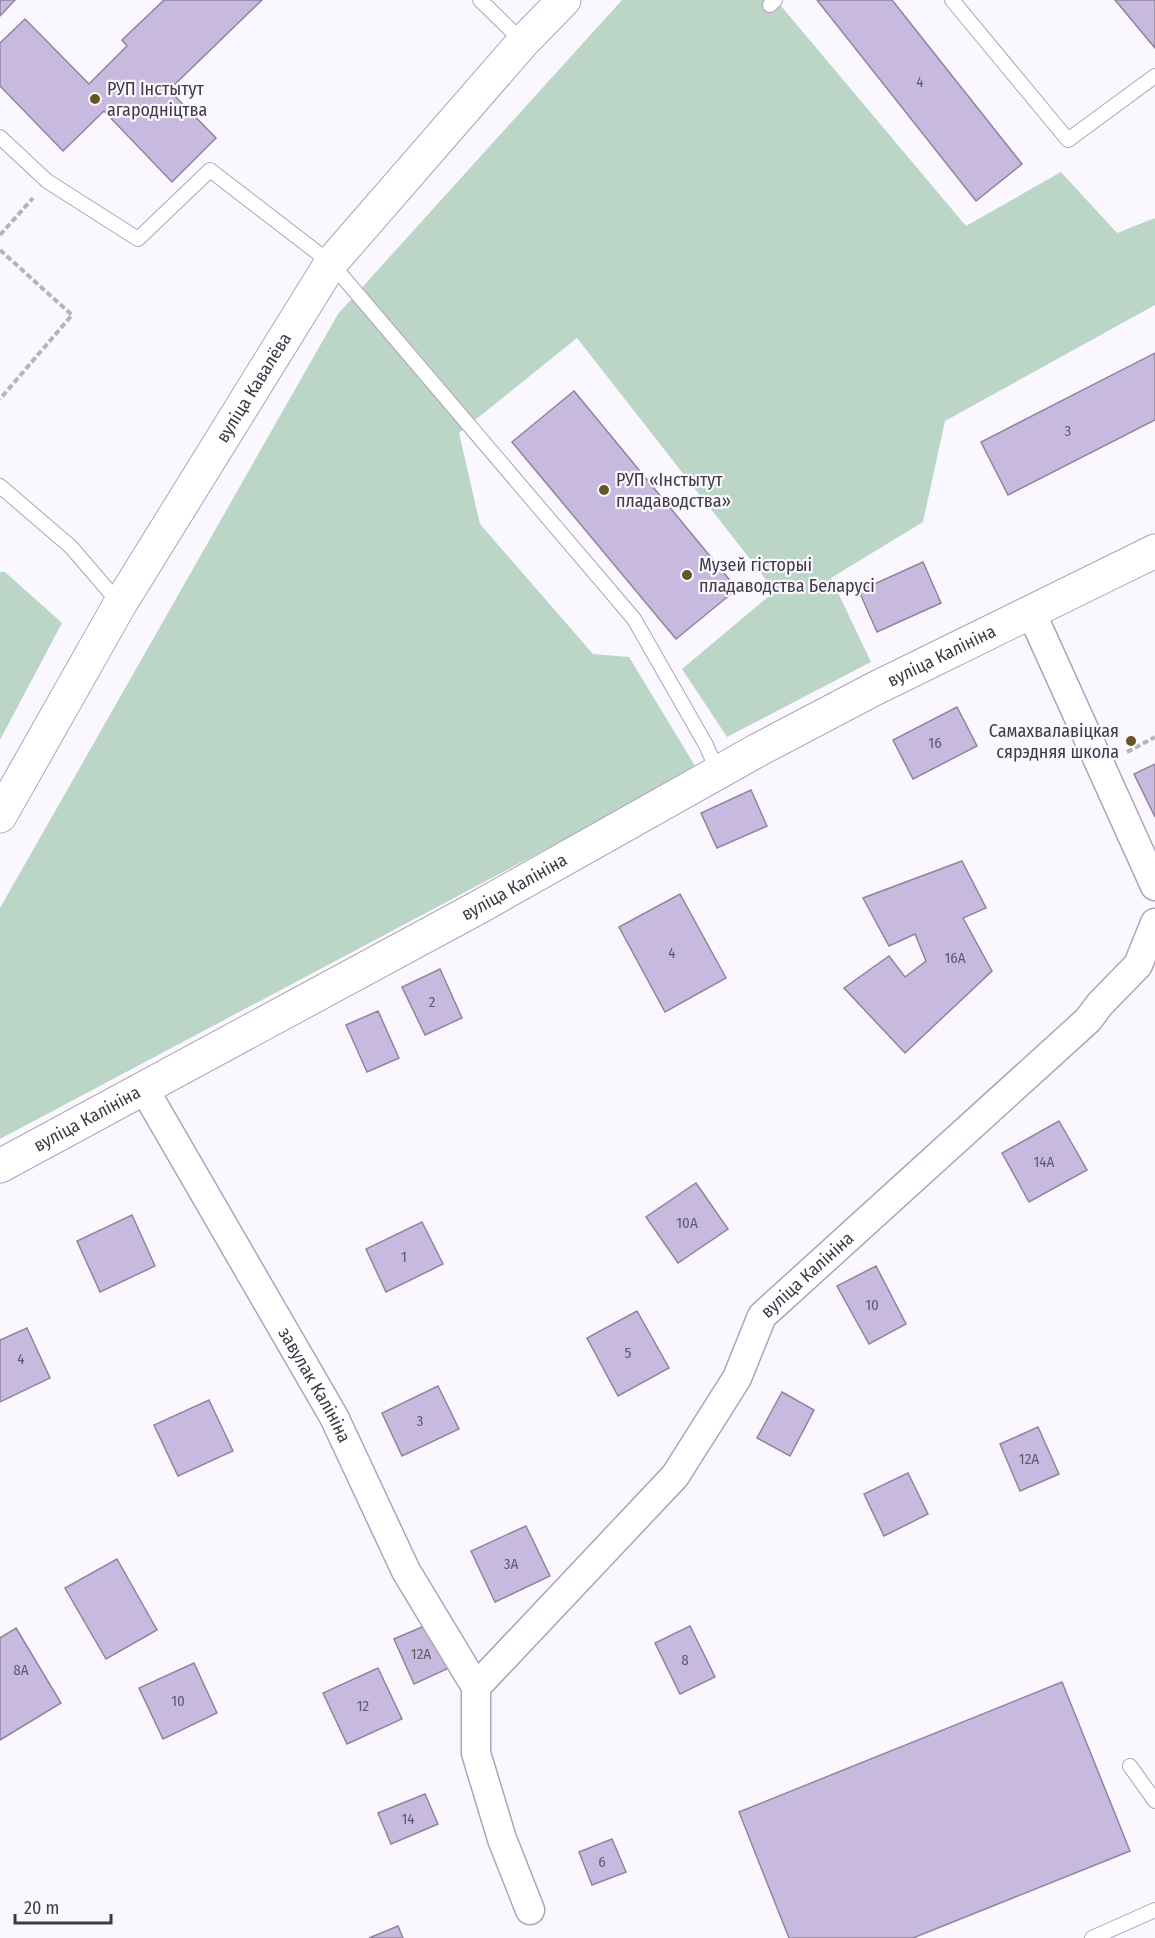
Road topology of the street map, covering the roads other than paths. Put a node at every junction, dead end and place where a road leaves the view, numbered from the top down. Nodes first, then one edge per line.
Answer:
1 (480, 0) edge
2 (564, 0) edge
3 (952, 0) edge
4 (523, 42) junction
5 (1155, 75) edge
6 (0, 137) edge
7 (331, 263) junction
8 (0, 486) edge
9 (1155, 551) edge
10 (120, 604) junction
11 (1031, 612) junction
12 (718, 771) junction
13 (0, 816) edge
14 (1155, 886) edge
15 (1155, 923) edge
16 (143, 1087) junction
17 (0, 1166) edge
18 (476, 1688) junction
19 (1130, 1766) dead end
20 (1155, 1801) edge
21 (1155, 1910) edge
22 (530, 1911) dead end
23 (1092, 1938) edge

1 - 4 lane
2 - 4 street, вуліца Кавалёва
3 - 5 lane
4 - 7 street, вуліца Кавалёва
6 - 7 lane
7 - 10 street, вуліца Кавалёва
7 - 12 lane
8 - 10 lane
9 - 11 street, вуліца Калініна
10 - 13 street, вуліца Кавалёва
11 - 12 street, вуліца Калініна
11 - 14 street
12 - 16 street, вуліца Калініна
15 - 18 street, вуліца Калініна
16 - 17 street, вуліца Калініна
16 - 18 street, завулак Калініна
18 - 22 street
19 - 20 lane
21 - 23 lane

